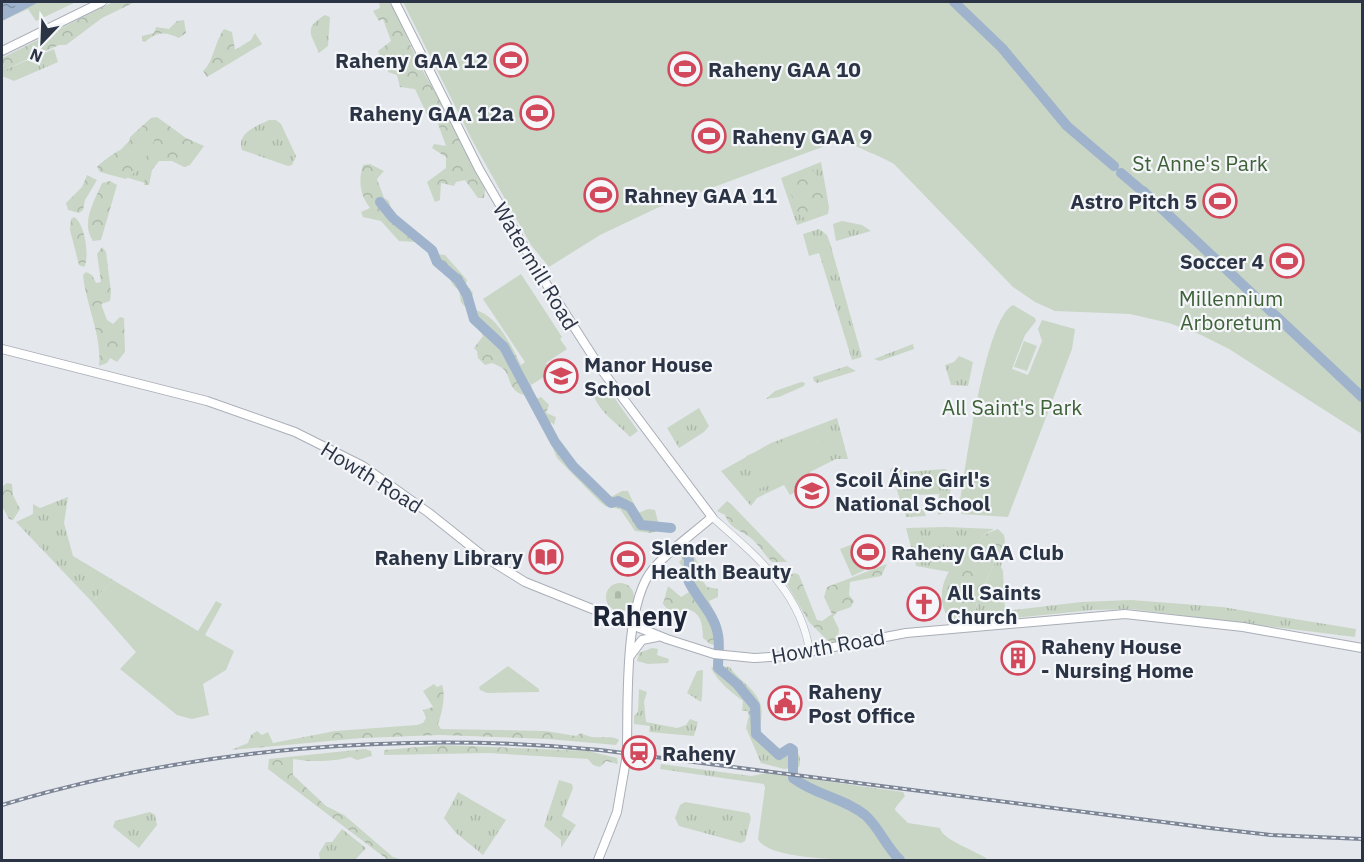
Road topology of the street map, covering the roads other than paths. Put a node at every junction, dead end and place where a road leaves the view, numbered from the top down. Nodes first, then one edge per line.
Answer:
1 (102, 2) edge
2 (395, 2) edge
3 (2, 51) edge
4 (2, 349) edge
5 (712, 518) junction
6 (633, 626) junction
7 (667, 639) junction
8 (1362, 648) edge
9 (810, 654) junction
10 (629, 659) junction
11 (598, 861) edge

1 - 3 main road
2 - 5 main road, Watermill Road
4 - 6 main road, Howth Road
5 - 6 main road
5 - 9 street, Watermill Road
6 - 7 main road, Howth Road
6 - 10 main road
7 - 9 main road, Howth Road
7 - 10 main road
8 - 9 main road, Howth Road
10 - 11 main road, bridge

